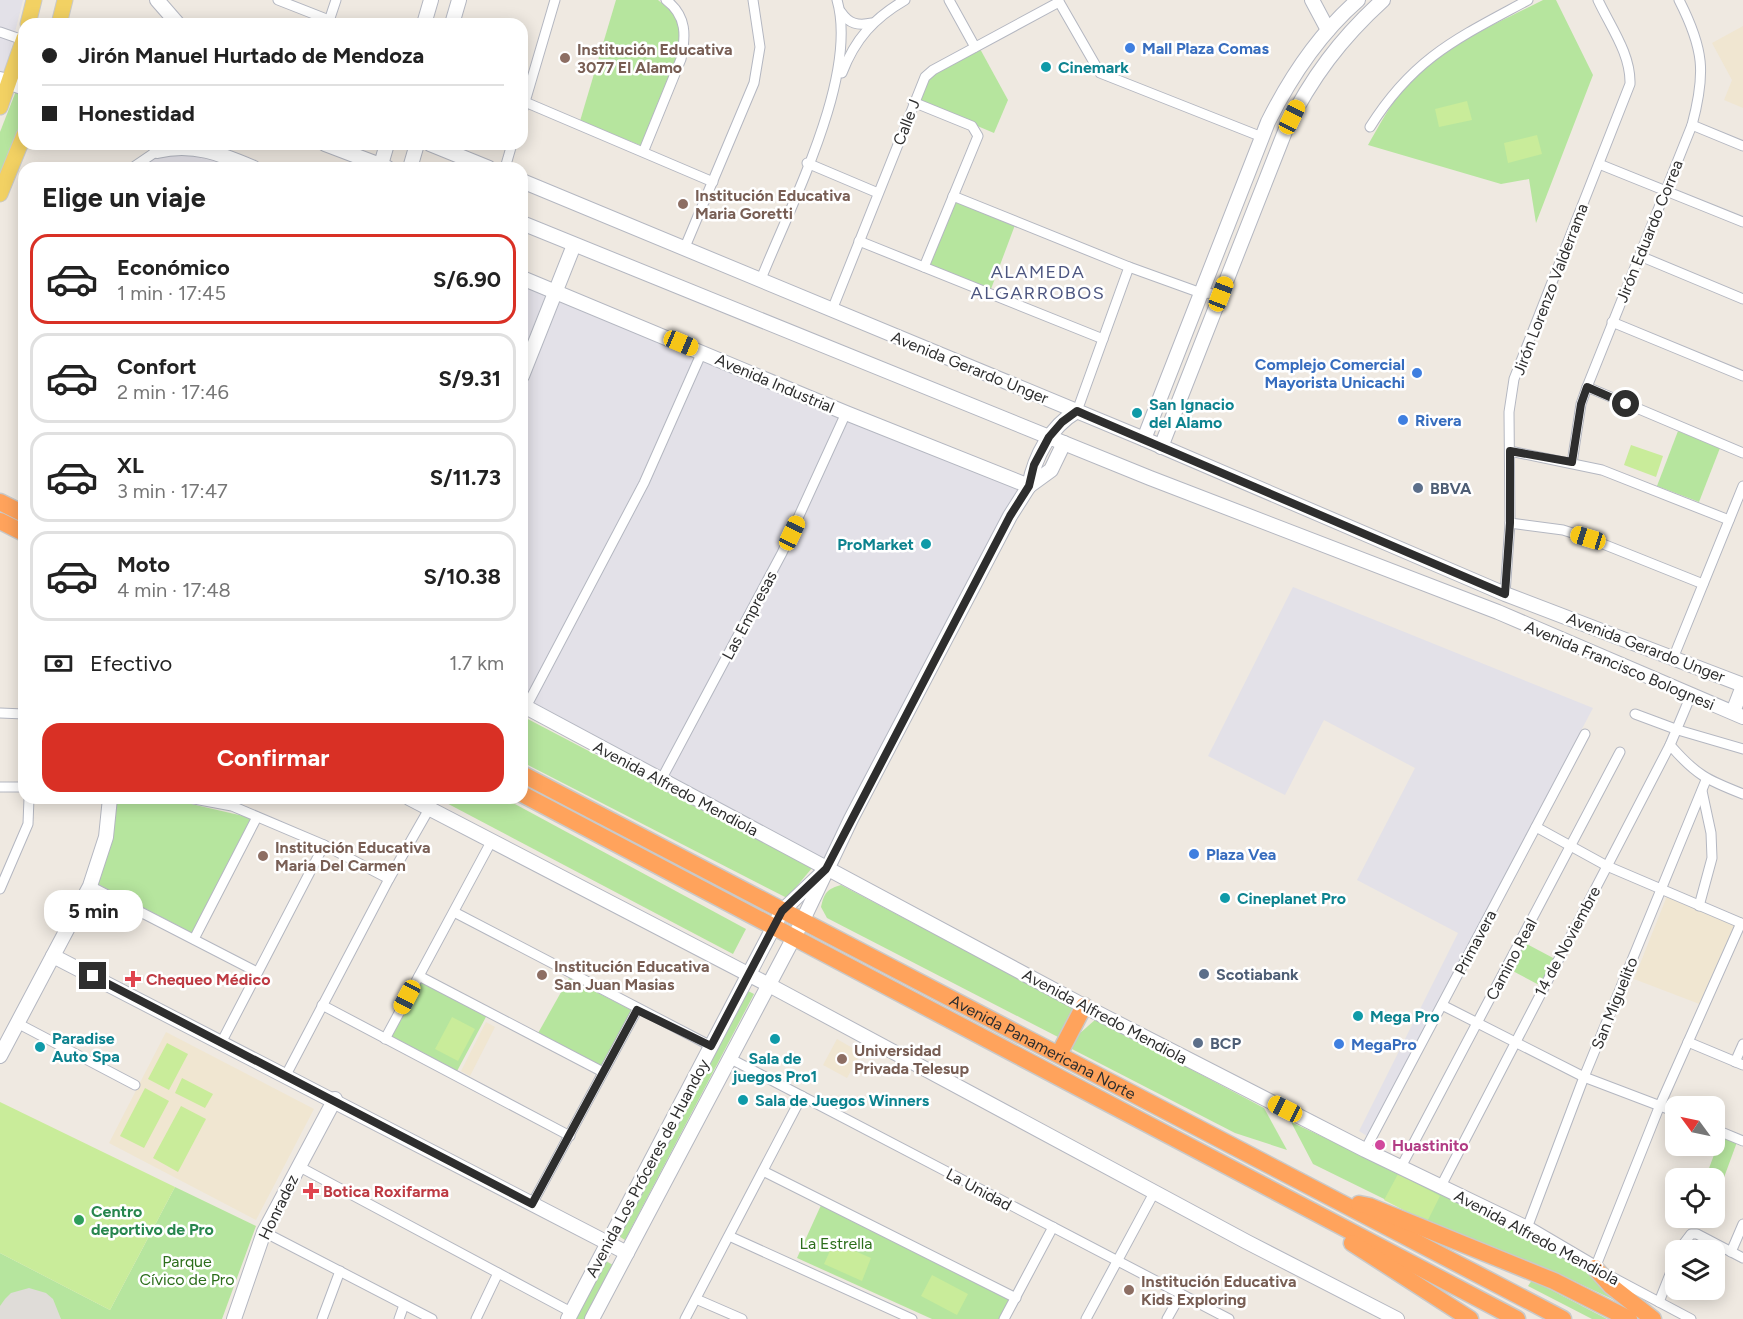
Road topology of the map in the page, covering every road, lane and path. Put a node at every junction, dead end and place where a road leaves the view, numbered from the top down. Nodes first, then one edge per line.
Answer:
1 (34, 0) edge
2 (65, 0) edge
3 (157, 0) edge
4 (278, 0) edge
5 (336, 0) edge
6 (431, 0) edge
7 (555, 0) edge
8 (666, 0) edge
9 (753, 0) edge
10 (905, 0) edge
11 (949, 0) edge
12 (1311, 0) edge
13 (1358, 0) edge
14 (1383, 0) edge
15 (1528, 0) edge
16 (1598, 0) edge
17 (1058, 1) edge
18 (1680, 1) edge
19 (454, 2) edge
20 (838, 5) edge
21 (30, 18) edge
22 (60, 18) edge
23 (173, 18) edge
24 (320, 18) edge
25 (330, 18) edge
26 (426, 18) edge
27 (453, 18) edge
28 (872, 23) junction
29 (1328, 30) junction
30 (0, 32) edge
31 (18, 37) edge
32 (975, 47) junction
33 (18, 52) edge
34 (5, 81) edge
35 (835, 89) junction
36 (528, 92) edge
37 (913, 102) junction
38 (528, 103) edge
39 (0, 107) edge
40 (1268, 122) junction
41 (1692, 126) junction
42 (1370, 127) dead end
43 (1286, 129) junction
44 (1262, 137) junction
45 (1743, 147) edge
46 (18, 150) edge
47 (154, 150) edge
48 (207, 150) edge
49 (340, 150) edge
50 (445, 150) edge
51 (644, 150) junction
52 (139, 162) edge
53 (241, 162) edge
54 (370, 162) edge
55 (474, 162) edge
56 (807, 163) junction
57 (1599, 164) junction
58 (713, 182) junction
59 (528, 183) edge
60 (1666, 191) junction
61 (878, 193) junction
62 (0, 194) edge
63 (953, 196) junction
64 (1743, 222) edge
65 (528, 226) edge
66 (859, 241) junction
67 (574, 245) junction
68 (685, 247) junction
69 (1640, 256) junction
70 (924, 267) junction
71 (1129, 267) junction
72 (761, 279) junction
73 (528, 280) edge
74 (557, 292) junction
75 (1201, 293) junction
76 (1221, 294) junction
77 (1743, 298) edge
78 (832, 310) junction
79 (1612, 322) junction
80 (1103, 339) junction
81 (702, 352) junction
82 (528, 362) edge
83 (1743, 376) edge
84 (1168, 377) junction
85 (1186, 384) junction
86 (1587, 387) junction
87 (1077, 411) junction
88 (846, 413) junction
89 (1144, 439) junction
90 (1047, 440) junction
91 (1064, 443) junction
92 (1161, 447) junction
93 (1510, 451) junction
94 (1743, 453) edge
95 (1572, 462) junction
96 (1029, 486) junction
97 (1743, 486) edge
98 (0, 502) edge
99 (18, 511) edge
100 (1729, 520) junction
101 (0, 521) edge
102 (1510, 523) junction
103 (18, 530) edge
104 (1703, 584) junction
105 (1505, 594) junction
106 (1550, 609) junction
107 (1498, 612) junction
108 (1674, 656) junction
109 (1743, 685) edge
110 (1691, 695) junction
111 (528, 699) edge
112 (528, 708) edge
113 (0, 713) edge
114 (18, 714) edge
115 (1635, 714) dead end
116 (1738, 714) edge
117 (1678, 730) junction
118 (1585, 734) dead end
119 (1670, 745) junction
120 (1743, 749) edge
121 (1620, 752) dead end
122 (528, 777) edge
123 (661, 780) junction
124 (1706, 780) junction
125 (0, 787) edge
126 (18, 787) edge
127 (1702, 790) junction
128 (1743, 794) edge
129 (528, 797) edge
130 (30, 804) edge
131 (109, 804) edge
132 (221, 804) edge
133 (420, 804) edge
134 (429, 809) junction
135 (257, 817) junction
136 (1536, 827) junction
137 (491, 842) junction
138 (324, 845) junction
139 (1571, 845) junction
140 (1607, 866) junction
141 (826, 869) junction
142 (389, 879) junction
143 (90, 886) junction
144 (0, 888) edge
145 (1660, 890) junction
146 (1699, 906) junction
147 (782, 911) junction
148 (454, 912) junction
149 (802, 922) junction
150 (1742, 924) edge
151 (773, 928) junction
152 (794, 938) junction
153 (194, 939) junction
154 (53, 956) junction
155 (257, 972) junction
156 (748, 975) junction
157 (418, 976) junction
158 (769, 985) junction
159 (322, 1005) junction
160 (1084, 1005) junction
161 (1442, 1005) junction
162 (637, 1010) junction
163 (17, 1023) junction
164 (1477, 1023) junction
165 (384, 1039) junction
166 (1688, 1042) junction
167 (221, 1043) junction
168 (1514, 1043) junction
169 (1743, 1044) edge
170 (711, 1046) junction
171 (1059, 1054) junction
172 (0, 1056) edge
173 (729, 1058) junction
174 (1739, 1063) edge
175 (603, 1072) junction
176 (286, 1075) junction
177 (1584, 1077) junction
178 (135, 1085) dead end
179 (802, 1096) junction
180 (335, 1100) junction
181 (1660, 1105) junction
182 (1665, 1107) edge
183 (1725, 1134) edge
184 (570, 1136) junction
185 (1743, 1141) edge
186 (1365, 1149) junction
187 (298, 1166) junction
188 (1401, 1167) junction
189 (763, 1171) junction
190 (1441, 1186) junction
191 (1155, 1191) junction
192 (1338, 1201) junction
193 (532, 1204) junction
194 (1319, 1215) junction
195 (1743, 1224) edge
196 (1053, 1227) junction
197 (1527, 1228) junction
198 (264, 1232) junction
199 (729, 1236) junction
200 (1686, 1240) edge
201 (1708, 1240) edge
202 (607, 1243) junction
203 (1725, 1249) edge
204 (1731, 1252) junction
205 (627, 1253) junction
206 (1743, 1258) edge
207 (1117, 1261) junction
208 (1595, 1268) junction
209 (340, 1271) junction
210 (498, 1273) junction
211 (1665, 1286) edge
212 (1181, 1294) junction
213 (1016, 1298) junction
214 (696, 1299) junction
215 (1659, 1302) junction
216 (404, 1305) junction
217 (569, 1316) edge
218 (234, 1319) edge
219 (322, 1319) edge
220 (399, 1319) edge
221 (432, 1319) edge
222 (476, 1319) edge
223 (592, 1319) edge
224 (685, 1319) edge
225 (742, 1319) edge
226 (912, 1319) edge
227 (1004, 1319) edge
228 (1086, 1319) edge
229 (1167, 1319) edge
230 (1229, 1319) edge
231 (1397, 1319) edge
232 (1470, 1319) edge
233 (1517, 1319) edge
234 (1563, 1319) edge
235 (1629, 1319) edge
236 (1653, 1319) edge
237 (1691, 1319) edge

1 - 21 main road
2 - 22 main road
3 - 23 main road
4 - 24 street
5 - 25 street
6 - 26 main road
7 - 36 street
8 - 51 street
9 - 58 street
10 - 28 street
11 - 32 street
12 - 29 main road
13 - 29 main road
14 - 43 main road
15 - 42 street
16 - 57 street, Jirón Lorenzo Valderrama
17 - 32 street, Calle J
17 - 44 street
18 - 41 street, Jirón Eduardo Correa
19 - 27 main road
20 - 28 street
20 - 35 street
28 - 35 street
29 - 40 main road
30 - 31 street
32 - 37 street, Calle J
33 - 34 main road
34 - 39 main road
35 - 56 street
37 - 61 street, Calle J
37 - 63 street
38 - 51 street
40 - 43 main road
40 - 44 main road
41 - 45 street
41 - 60 street, Jirón Eduardo Correa
43 - 76 main road
44 - 75 main road
46 - 62 main road
47 - 52 street
48 - 53 main road
49 - 54 main road
50 - 55 main road
51 - 58 street
56 - 61 street
56 - 72 street
57 - 60 street
57 - 93 street, Jirón Lorenzo Valderrama
58 - 68 street
59 - 68 main road, Avenida Gerardo Unger
60 - 64 street
60 - 69 street, Jirón Eduardo Correa
61 - 66 street, Calle J
63 - 70 street
63 - 71 street
65 - 67 main road, Avenida Gerardo Unger
66 - 70 street
66 - 78 street, Calle J
67 - 74 main road
67 - 90 main road, Avenida Gerardo Unger
68 - 72 main road, Avenida Gerardo Unger
69 - 77 street
69 - 79 street, Jirón Eduardo Correa
70 - 80 street
71 - 75 street
71 - 80 street
72 - 78 main road, Avenida Gerardo Unger
73 - 74 main road, Avenida Industrial
74 - 81 main road, Avenida Industrial
74 - 82 main road
75 - 76 street
75 - 84 main road
76 - 85 main road
78 - 87 main road, Avenida Gerardo Unger
79 - 83 street
79 - 86 street, Jirón Eduardo Correa
80 - 87 street
81 - 88 main road, Avenida Industrial
81 - 111 street
84 - 85 main road
84 - 89 main road
85 - 92 main road
86 - 94 street
86 - 95 street, Jirón Eduardo Correa
87 - 89 main road, Avenida Gerardo Unger
87 - 90 main road, Avenida Los Próceres de Huandoy
88 - 96 main road, Avenida Industrial
88 - 123 street, Las Empresas
89 - 92 main road, Avenida Gerardo Unger
90 - 91 main road, Avenida Gerardo Unger
90 - 96 main road, Avenida Los Próceres de Huandoy
91 - 96 main road, Avenida Los Próceres de Huandoy
91 - 107 main road, Avenida Gerardo Unger
92 - 105 main road, Avenida Gerardo Unger
93 - 95 street
93 - 102 street, Jirón Lorenzo Valderrama
95 - 100 street
96 - 141 main road, Avenida Los Próceres de Huandoy
97 - 100 street
98 - 99 highway
100 - 104 street
101 - 103 highway
102 - 104 street
102 - 105 street, Jirón Lorenzo Valderrama
104 - 108 street
105 - 106 main road, Avenida Gerardo Unger
106 - 107 main road, Avenida Gerardo Unger
106 - 108 main road, Avenida Gerardo Unger
107 - 110 main road, Avenida Francisco Bolognesi
108 - 109 main road, Avenida Gerardo Unger
109 - 116 main road
110 - 116 main road, Avenida Francisco Bolognesi
110 - 117 street, 14 de Noviembre
112 - 123 main road, Avenida Alfredo Mendiola
113 - 114 street
115 - 117 street
117 - 119 street, 14 de Noviembre
117 - 120 street
118 - 136 street, Primavera
119 - 124 street
119 - 140 street, 14 de Noviembre
121 - 139 street, Camino Real
122 - 147 highway, Avenida Panamericana Norte
123 - 141 main road, Avenida Alfredo Mendiola
124 - 127 street, San Miguelito
124 - 128 street
125 - 126 street
127 - 145 street, San Miguelito
127 - 146 street
129 - 151 highway, Avenida Panamericana Norte
130 - 144 street
131 - 143 main road
132 - 135 street
133 - 134 main road
134 - 137 main road
134 - 142 street
135 - 138 street
135 - 153 street
136 - 139 street
136 - 161 street, Primavera
137 - 148 street
137 - 156 main road
138 - 142 street
138 - 155 street
139 - 140 street
139 - 164 street, Camino Real
140 - 145 street
140 - 168 street, 14 de Noviembre
141 - 147 main road, Avenida Los Próceres de Huandoy
141 - 149 main road, Avenida Los Próceres de Huandoy
141 - 160 main road, Avenida Alfredo Mendiola
142 - 159 street
143 - 153 street
143 - 154 main road
145 - 146 street
145 - 177 street, San Miguelito
146 - 150 street
147 - 149 highway, Avenida Panamericana Norte
147 - 151 main road, Avenida Los Próceres de Huandoy
148 - 157 street
148 - 162 street
149 - 152 main road, Avenida Los Próceres de Huandoy
149 - 171 highway, Avenida Panamericana Norte
150 - 166 street
151 - 152 highway, Avenida Panamericana Norte
151 - 156 main road, Avenida Los Próceres de Huandoy
152 - 158 main road, Avenida Los Próceres de Huandoy
152 - 194 highway, Avenida Panamericana Norte
153 - 155 street
154 - 163 main road
154 - 167 main road
155 - 167 street
156 - 158 main road
156 - 170 main road, Avenida Los Próceres de Huandoy
157 - 165 street
157 - 175 street
158 - 173 main road, Avenida Los Próceres de Huandoy
158 - 191 main road
159 - 165 street
159 - 176 street
160 - 171 highway
160 - 186 main road, Avenida Alfredo Mendiola
161 - 164 street
161 - 186 street, Primavera
162 - 170 street
162 - 175 street
163 - 172 main road
163 - 178 street
164 - 168 street
164 - 188 street, Camino Real
165 - 184 street
166 - 174 street
166 - 181 street
167 - 176 main road
168 - 177 street
168 - 190 street, 14 de Noviembre
169 - 174 street
170 - 202 main road, Avenida Los Próceres de Huandoy
171 - 192 highway, Avenida Panamericana Norte
173 - 179 street, La Unidad
173 - 205 main road, Avenida Los Próceres de Huandoy
175 - 184 street
176 - 180 main road
177 - 181 street
177 - 197 street, San Miguelito
179 - 189 street
179 - 196 street, La Unidad
180 - 187 main road, Honradez
180 - 193 main road
181 - 182 street
181 - 208 street
183 - 185 street
184 - 193 street
186 - 188 main road, Avenida Alfredo Mendiola
187 - 198 main road, Honradez
187 - 210 street
188 - 190 main road, Avenida Alfredo Mendiola
189 - 199 street
189 - 213 street
190 - 197 main road, Avenida Alfredo Mendiola
191 - 207 street
191 - 231 main road
192 - 234 highway, Avenida Panamericana Norte
192 - 235 highway
193 - 202 main road
194 - 232 highway
194 - 233 highway, Avenida Panamericana Norte
195 - 204 street
196 - 207 street, La Unidad
196 - 213 street
197 - 208 main road, Avenida Alfredo Mendiola
198 - 209 street
198 - 218 main road, Honradez
199 - 214 street
199 - 226 street
200 - 201 street
202 - 205 main road
202 - 217 main road, Avenida Los Próceres de Huandoy
203 - 204 street
204 - 206 street
205 - 223 main road, Avenida Los Próceres de Huandoy
207 - 212 street, La Unidad
207 - 228 street
208 - 215 street, Avenida Alfredo Mendiola
208 - 236 highway
209 - 216 street
209 - 219 street
210 - 217 street
210 - 222 street
211 - 215 street
212 - 229 street
212 - 230 street, La Unidad
213 - 227 street
214 - 224 street
214 - 225 street
215 - 237 street, Avenida Alfredo Mendiola
216 - 220 street
216 - 221 street

